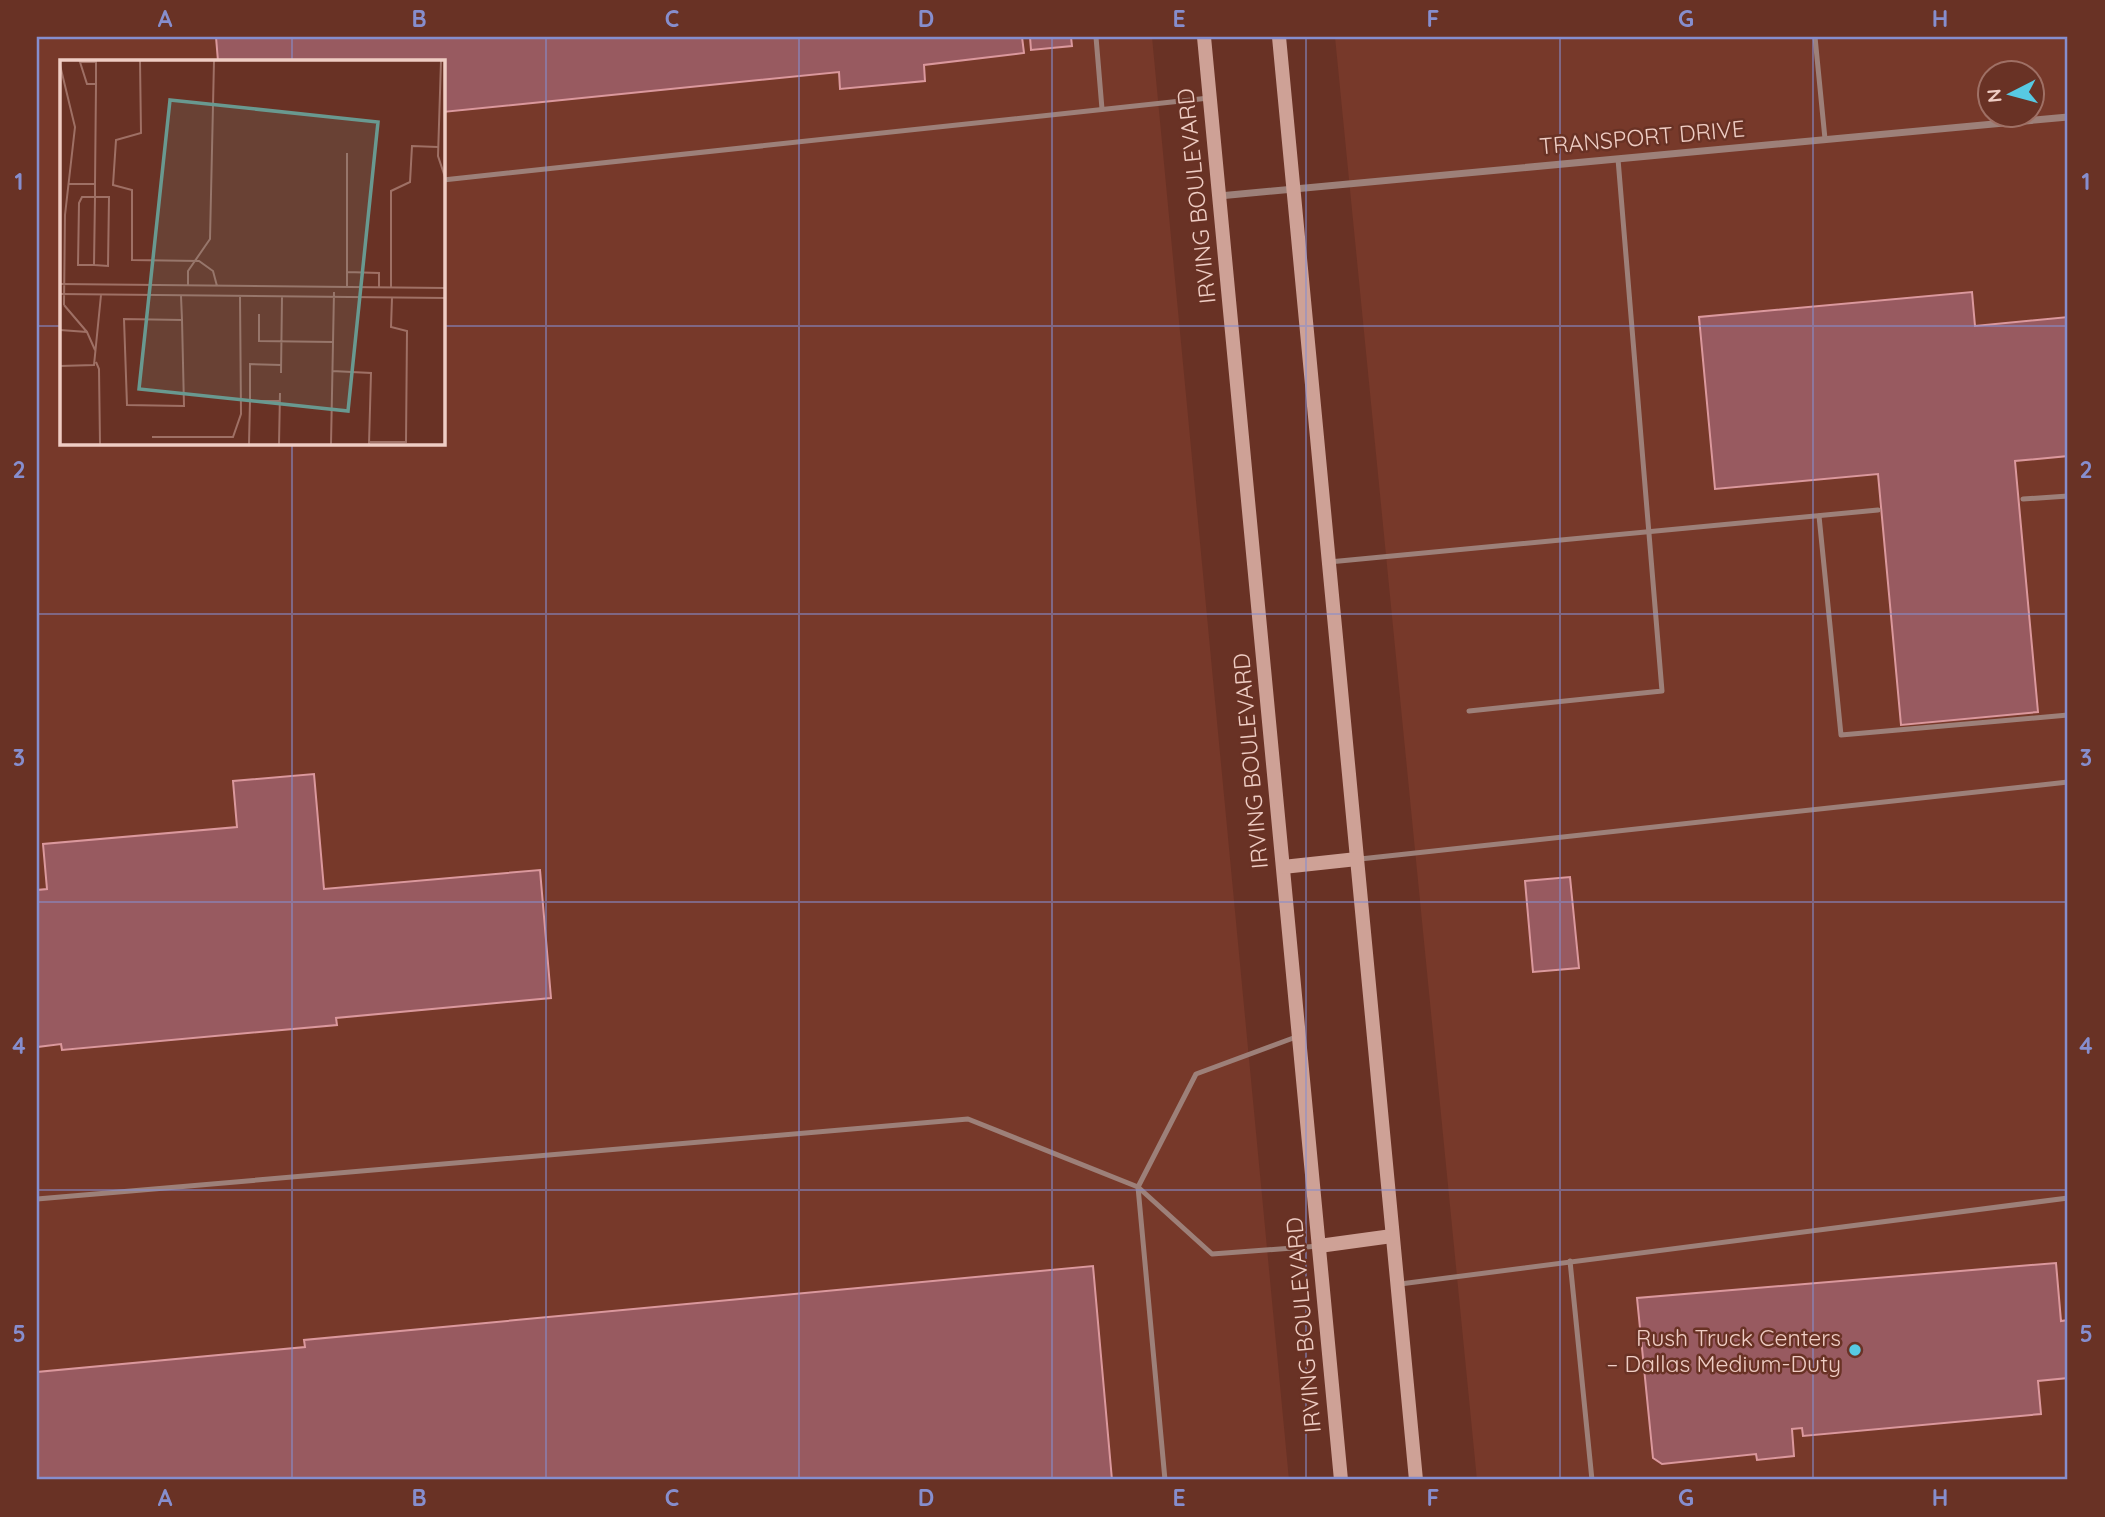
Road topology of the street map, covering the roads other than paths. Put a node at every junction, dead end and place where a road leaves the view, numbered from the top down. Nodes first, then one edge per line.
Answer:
1 (1096, 37) edge
2 (1204, 37) edge
3 (1279, 37) edge
4 (1815, 37) edge
5 (1209, 98) junction
6 (1102, 109) junction
7 (2068, 117) edge
8 (1825, 139) junction
9 (1618, 159) junction
10 (444, 180) edge
11 (1293, 188) junction
12 (1219, 196) junction
13 (2068, 496) edge
14 (2023, 499) dead end
15 (1878, 510) dead end
16 (1819, 516) junction
17 (1651, 531) junction
18 (1329, 562) junction
19 (1469, 711) dead end
20 (2068, 715) edge
21 (2068, 782) edge
22 (1357, 859) junction
23 (1283, 867) junction
24 (1299, 1036) junction
25 (1138, 1187) junction
26 (2068, 1198) edge
27 (37, 1199) edge
28 (1392, 1236) junction
29 (1319, 1246) junction
30 (1570, 1261) junction
31 (1397, 1285) junction
32 (1165, 1480) edge
33 (1340, 1480) edge
34 (1416, 1480) edge
35 (1592, 1480) edge

1 - 6 lane
2 - 5 main road, IRVING BOULEVARD
3 - 11 main road
4 - 8 lane
5 - 6 lane
5 - 12 main road, IRVING BOULEVARD
6 - 10 lane
7 - 8 street, TRANSPORT DRIVE
8 - 9 street, TRANSPORT DRIVE
9 - 11 street, TRANSPORT DRIVE
9 - 17 lane
11 - 12 street, TRANSPORT DRIVE
11 - 18 main road
12 - 23 main road, IRVING BOULEVARD
13 - 14 lane
15 - 16 lane
16 - 17 lane
16 - 20 lane
17 - 18 lane
17 - 19 lane
18 - 22 main road
21 - 22 lane
22 - 23 main road
22 - 28 main road
23 - 24 main road, IRVING BOULEVARD
24 - 25 lane
24 - 29 main road, IRVING BOULEVARD
25 - 27 lane
25 - 29 lane
25 - 32 lane
26 - 30 lane
28 - 29 main road
28 - 31 main road
29 - 33 main road, IRVING BOULEVARD
30 - 31 lane
30 - 35 lane
31 - 34 main road

